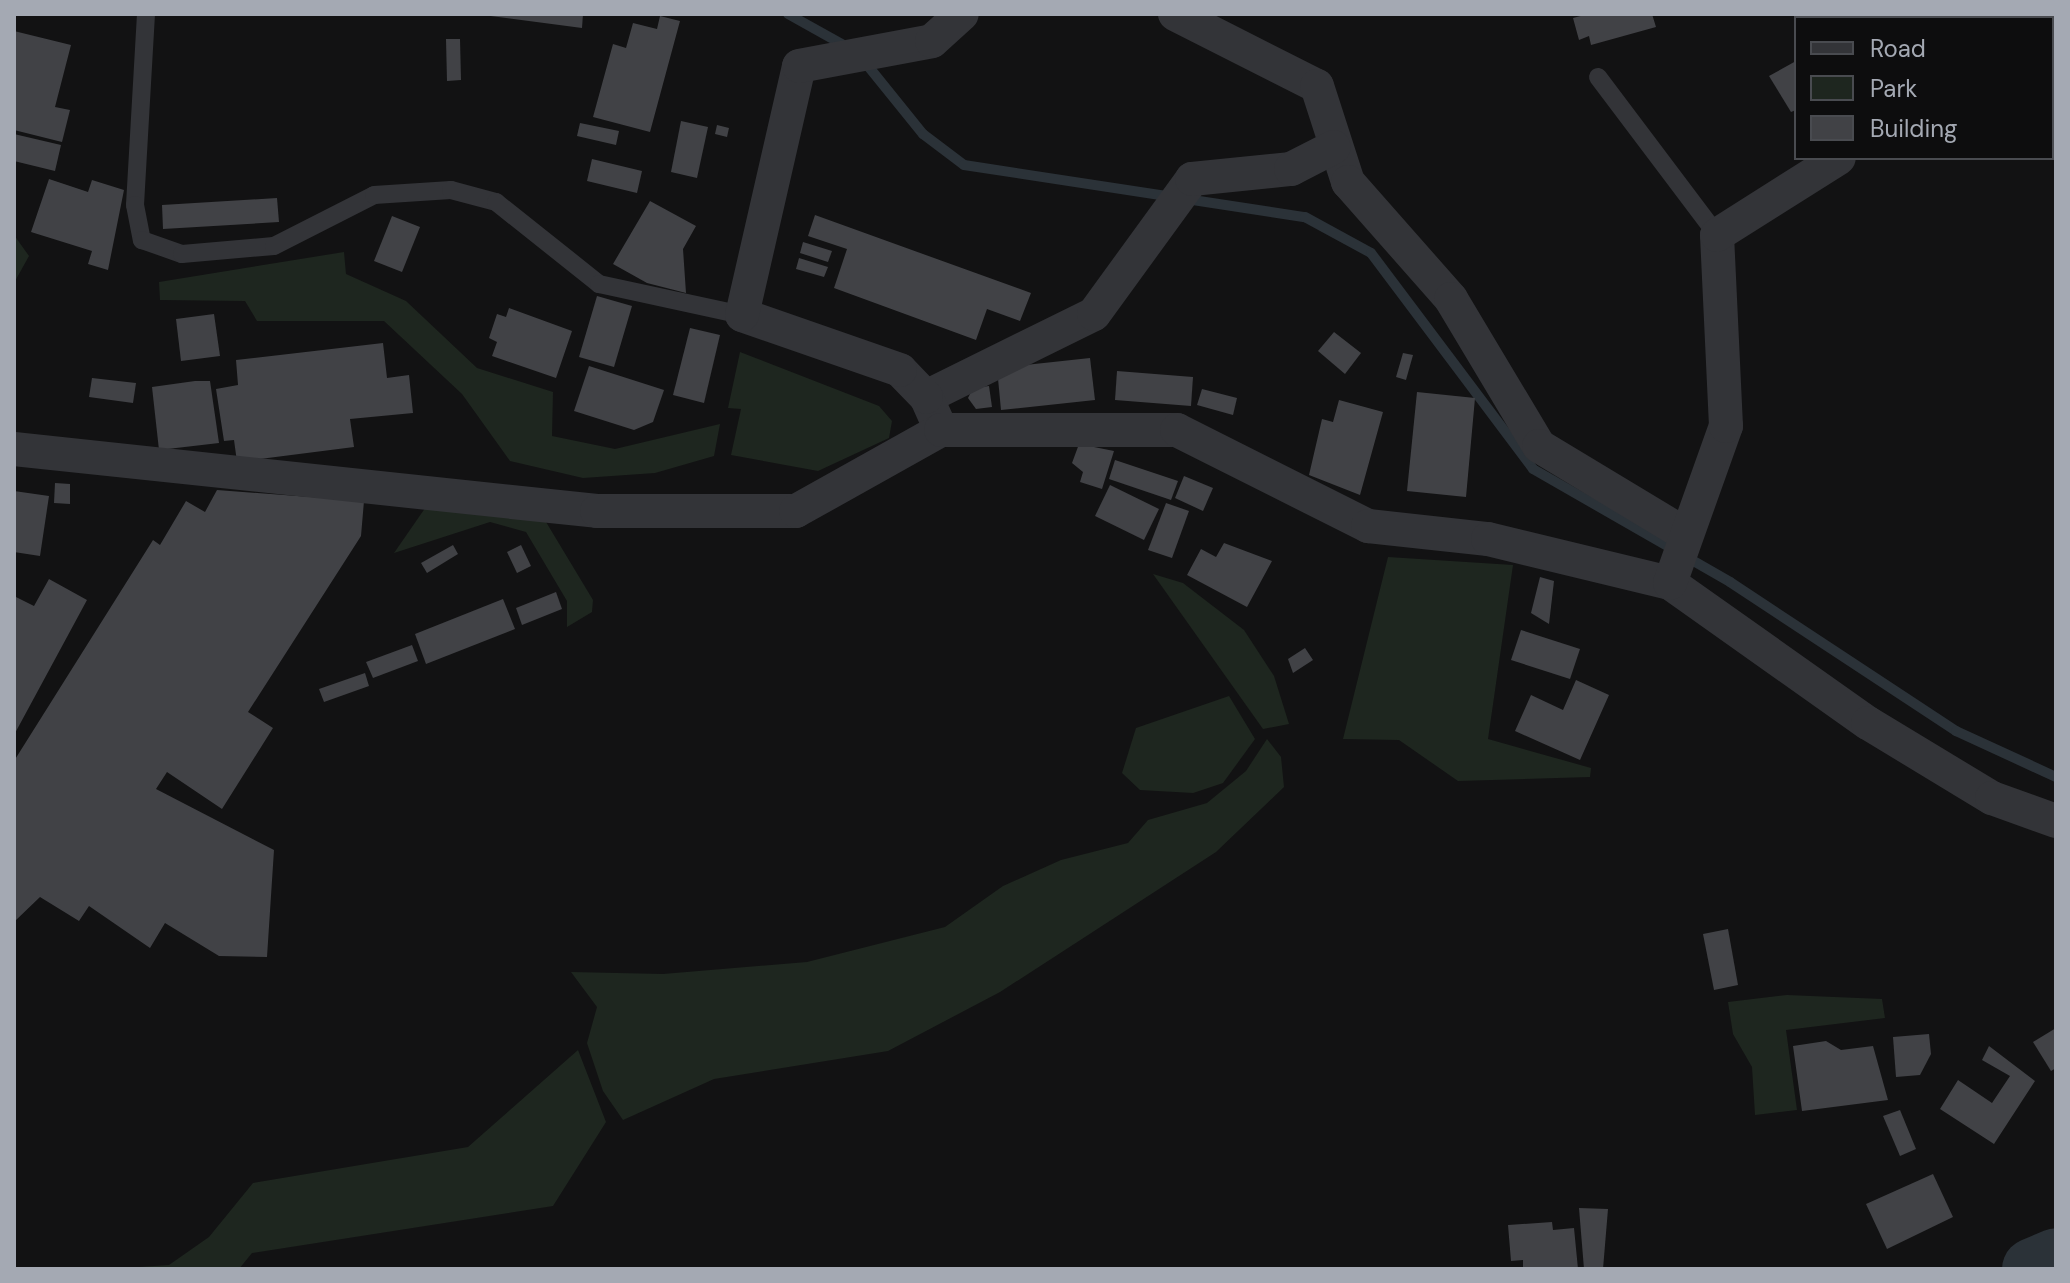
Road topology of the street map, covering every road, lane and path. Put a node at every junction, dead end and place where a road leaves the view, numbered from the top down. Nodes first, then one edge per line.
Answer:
1 (146, 14) edge
2 (962, 14) edge
3 (1175, 14) edge
4 (1598, 77) dead end
5 (1334, 147) junction
6 (1836, 160) edge
7 (1717, 235) junction
8 (742, 315) junction
9 (926, 397) junction
10 (941, 430) junction
11 (14, 449) edge
12 (1683, 533) junction
13 (1670, 583) junction
14 (2056, 821) edge

1 - 8 lane
2 - 8 street
3 - 5 street
4 - 7 lane
5 - 9 street
5 - 12 street
6 - 7 street
7 - 12 street
8 - 9 street
9 - 10 street
10 - 11 street
10 - 13 street
12 - 13 street
13 - 14 street

